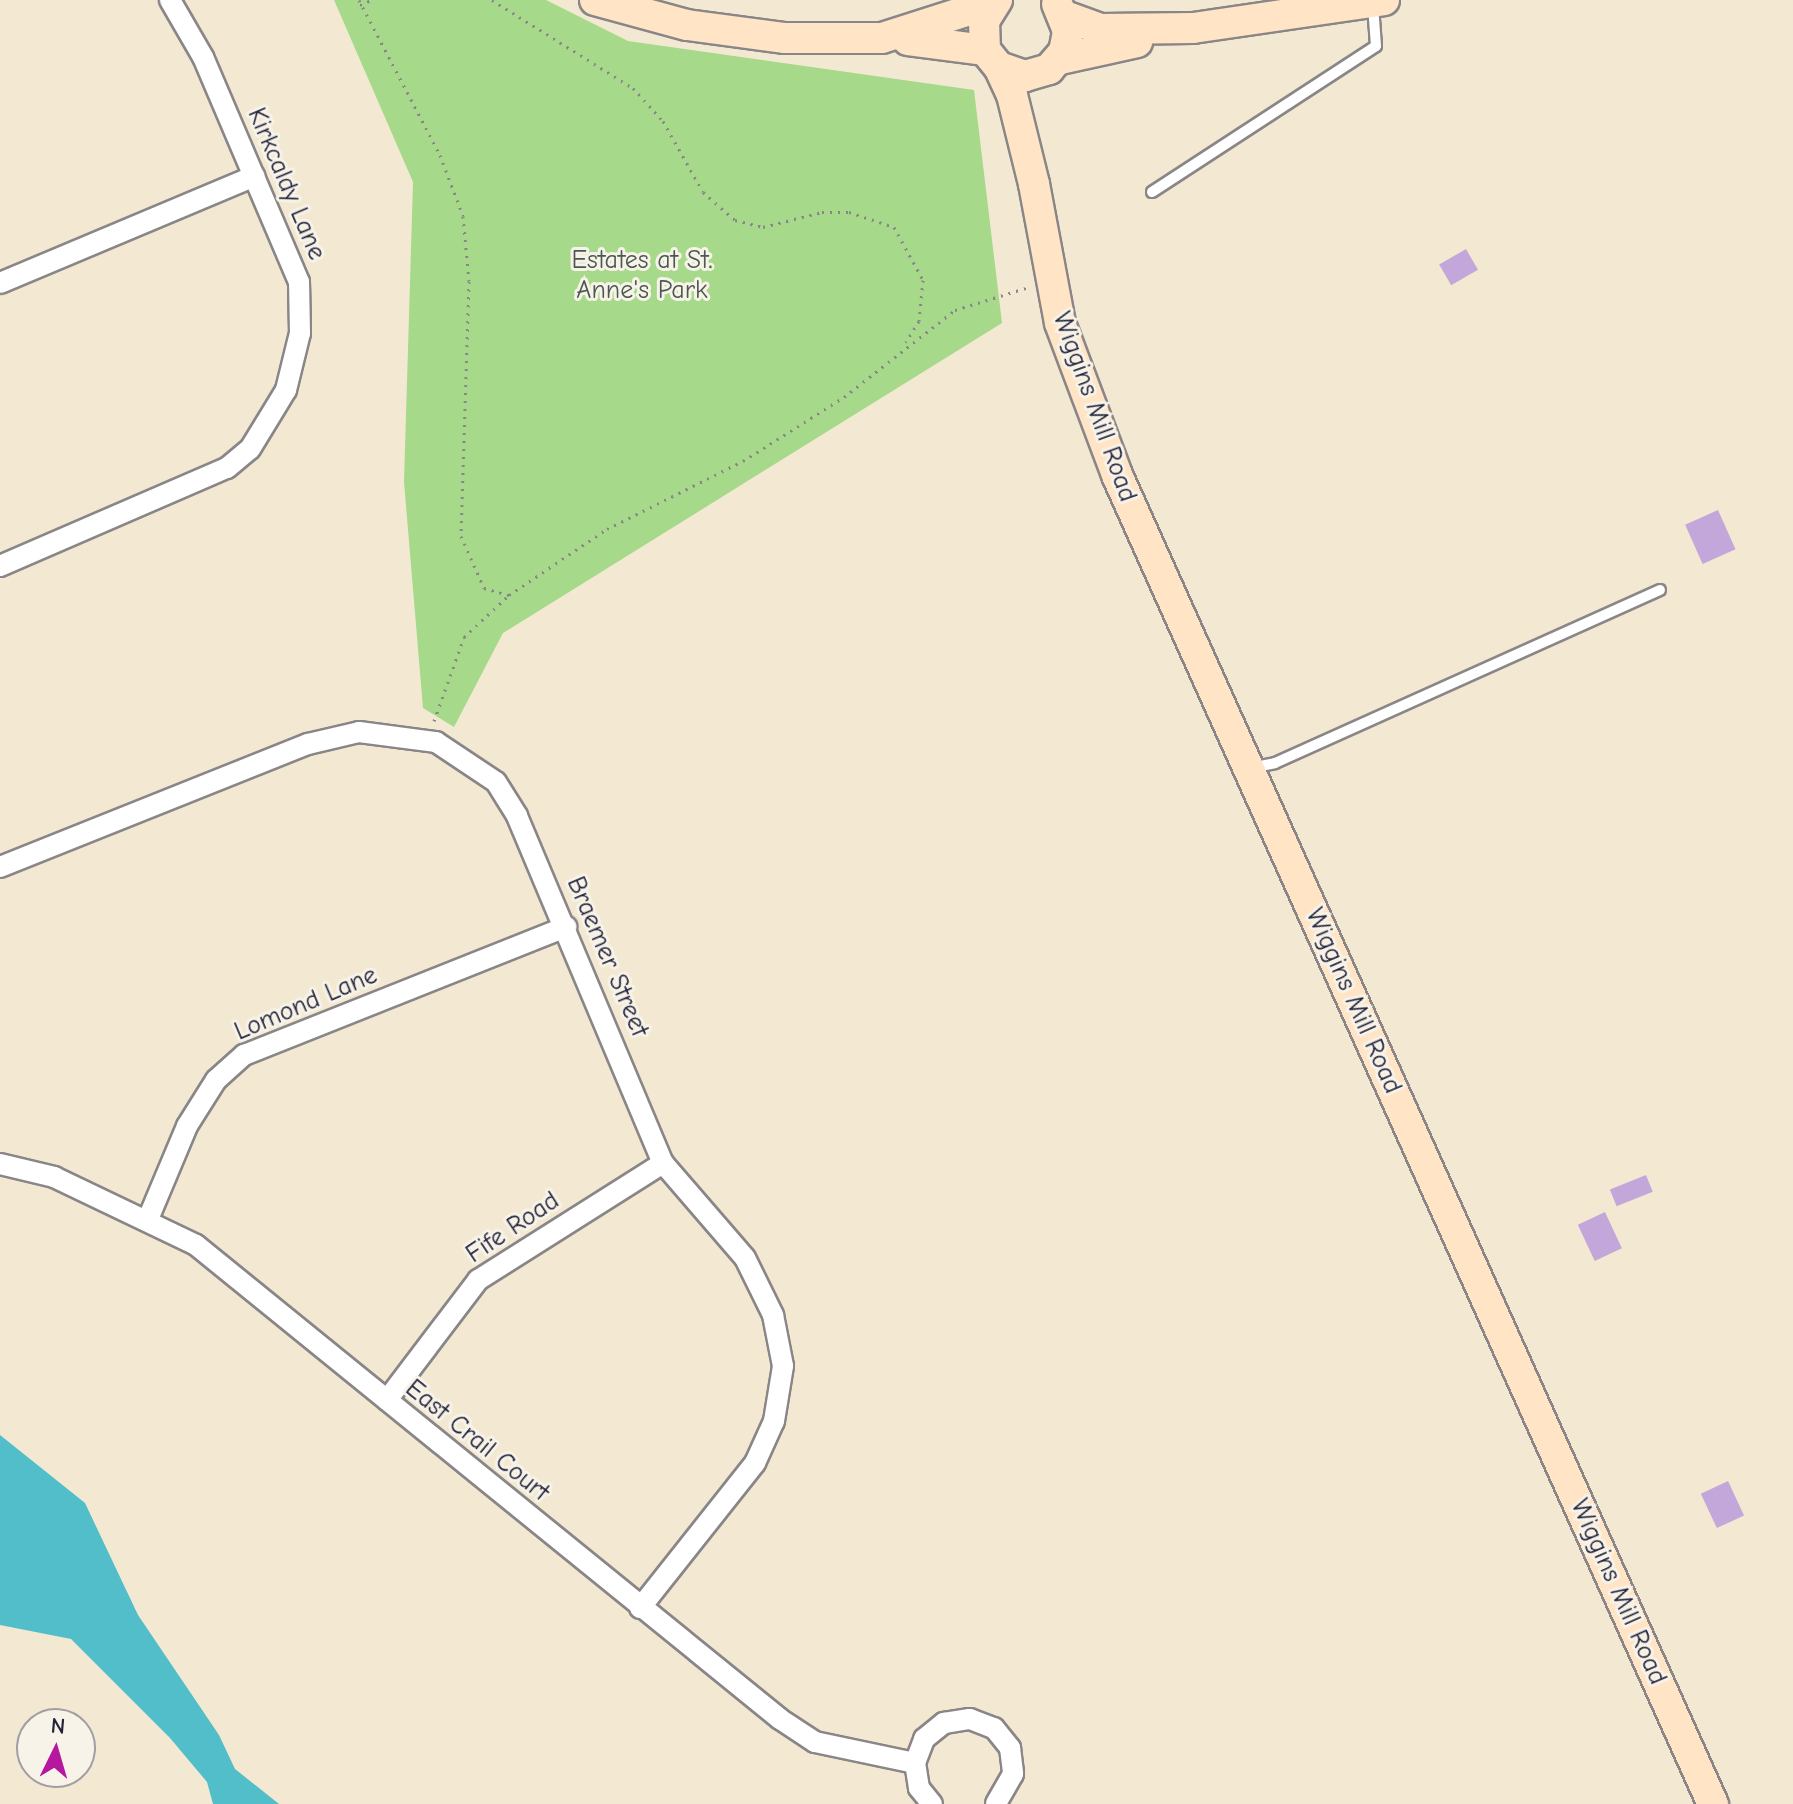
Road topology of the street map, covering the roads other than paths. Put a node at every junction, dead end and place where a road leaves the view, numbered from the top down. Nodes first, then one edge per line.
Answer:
1 (170, 0) edge
2 (595, 0) edge
3 (996, 1) edge
4 (1379, 2) edge
5 (1056, 4) edge
6 (1193, 28) junction
7 (882, 38) junction
8 (992, 59) junction
9 (1052, 65) junction
10 (254, 176) junction
11 (1034, 184) junction
12 (1152, 192) dead end
13 (0, 283) edge
14 (0, 566) edge
15 (1660, 590) dead end
16 (1249, 768) junction
17 (0, 867) edge
18 (566, 927) junction
19 (663, 1163) junction
20 (0, 1164) edge
21 (148, 1219) junction
22 (387, 1400) junction
23 (640, 1608) junction
24 (915, 1763) junction
25 (932, 1804) edge
26 (996, 1804) edge
27 (1713, 1804) edge

1 - 10 street, Kirkcaldy Lane
2 - 7 street
3 - 7 street
3 - 8 street
4 - 6 street
4 - 12 lane
5 - 6 street
5 - 9 street, Wiggins Mill Road
6 - 9 street
7 - 8 street
8 - 9 street
8 - 11 street, Wiggins Mill Road
9 - 11 street, Wiggins Mill Road
10 - 13 street
10 - 14 street, Kirkcaldy Lane
11 - 16 street, Wiggins Mill Road
15 - 16 lane
16 - 27 street, Wiggins Mill Road
17 - 18 street, Braemer Street
18 - 19 street, Braemer Street
18 - 21 street, Lomond Lane
19 - 22 street, Fife Road
19 - 23 street, Braemer Street
20 - 21 street, East Crail Court
21 - 22 street, East Crail Court
22 - 23 street, East Crail Court
23 - 24 street, East Crail Court
24 - 25 street
24 - 26 street

